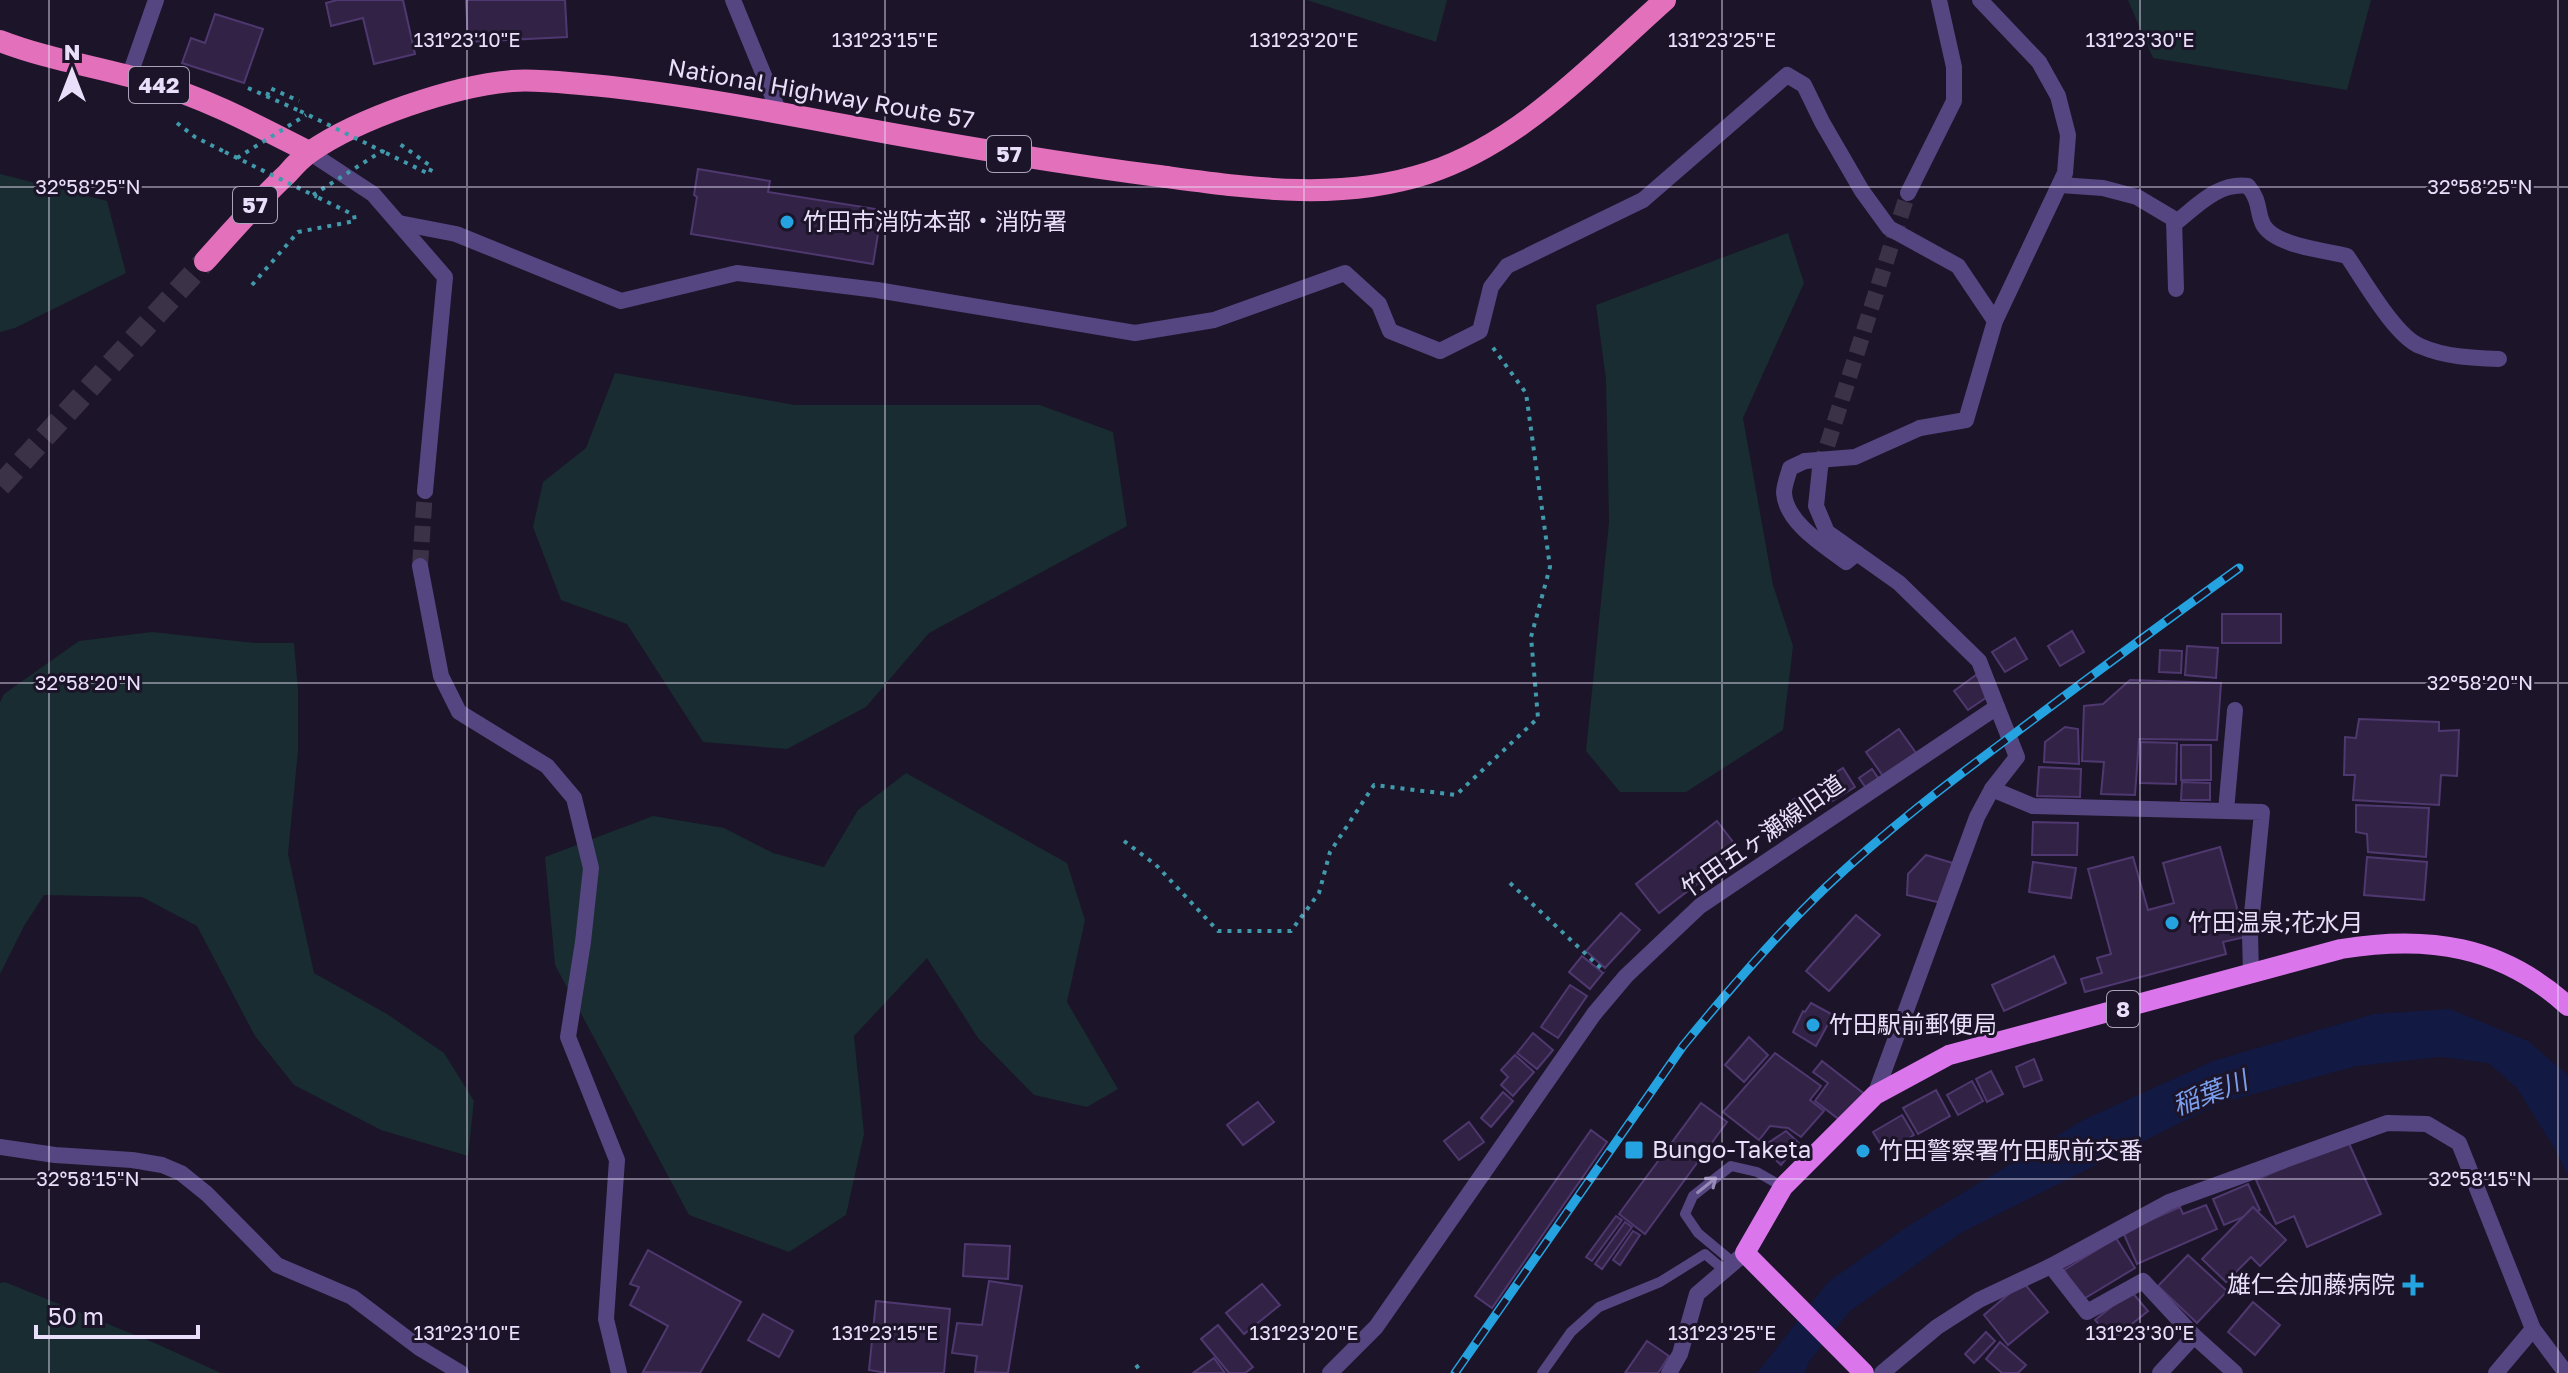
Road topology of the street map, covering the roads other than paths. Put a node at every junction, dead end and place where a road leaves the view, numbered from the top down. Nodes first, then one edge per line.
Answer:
1 (156, 0) edge
2 (733, 0) edge
3 (1665, 0) edge
4 (1939, 0) edge
5 (1980, 0) edge
6 (0, 41) edge
7 (129, 77) junction
8 (779, 112) junction
9 (309, 152) junction
10 (2060, 185) junction
11 (1908, 193) tunnel mouth
12 (399, 223) junction
13 (2174, 224) junction
14 (205, 261) tunnel mouth
15 (2176, 289) dead end
16 (1995, 321) junction
17 (2499, 359) dead end
18 (1812, 465) junction
19 (425, 491) tunnel mouth
20 (1857, 553) junction
21 (420, 566) tunnel mouth
22 (1997, 707) junction
23 (2235, 710) dead end
24 (1992, 789) junction
25 (2226, 811) junction
26 (2251, 975) junction
27 (2568, 1006) edge
28 (1875, 1095) junction
29 (0, 1147) edge
30 (1783, 1187) junction
31 (1735, 1262) junction
32 (2051, 1266) junction
33 (2533, 1329) junction
34 (2194, 1336) junction
35 (1861, 1369) edge
36 (461, 1373) edge
37 (619, 1373) edge
38 (1330, 1373) edge
39 (1542, 1373) edge
40 (1669, 1373) edge
41 (1882, 1373) edge
42 (2160, 1373) edge
43 (2235, 1373) edge
44 (2496, 1373) edge
45 (2566, 1373) edge

1 - 7 street
2 - 8 street
3 - 8 highway, National Highway Route 57 / 57
4 - 11 street
5 - 10 street
6 - 7 highway, 442
7 - 9 highway, 442
8 - 9 highway, National Highway Route 57 / 57
9 - 12 street
9 - 14 highway, National Highway Route 57 / 57
10 - 13 street
10 - 16 street
12 - 16 street
12 - 19 street
13 - 15 street
13 - 17 street
16 - 18 street, bridge
18 - 20 street
18 - 20 street
20 - 22 street
21 - 37 street
22 - 24 street
22 - 38 street, 竹田五ヶ瀬線旧道
23 - 25 street
24 - 25 street
24 - 28 street
25 - 26 street
26 - 27 main road, 8
26 - 28 main road, 8
28 - 30 main road, 8
29 - 36 street
30 - 31 main road, 8
31 -> 30 lane
31 - 35 main road
31 - 39 lane
31 - 40 street
32 - 33 street
32 - 34 street
32 - 41 street
33 - 44 street
33 - 45 street
34 - 42 street
34 - 43 street

